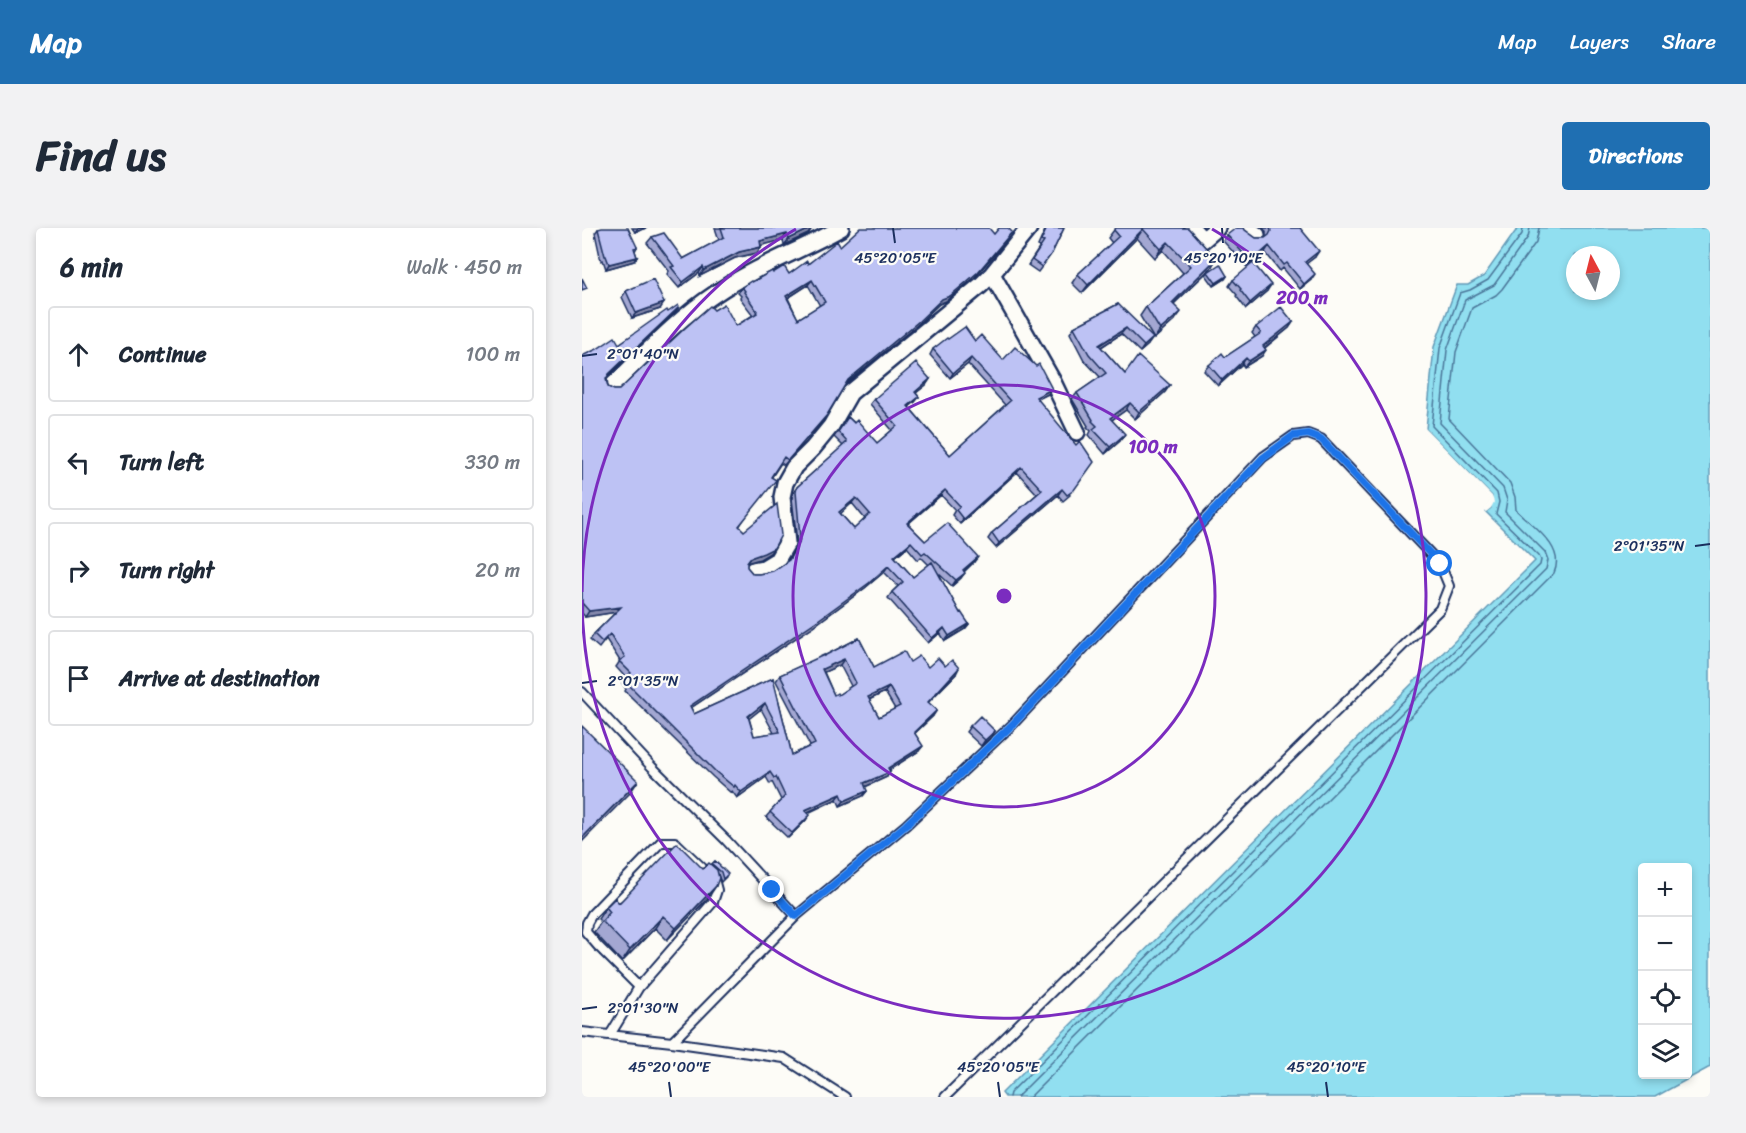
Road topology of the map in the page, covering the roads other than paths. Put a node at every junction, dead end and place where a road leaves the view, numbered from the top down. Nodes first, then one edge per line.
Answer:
1 (841, 228) edge
2 (1029, 228) edge
3 (1192, 228) edge
4 (1217, 228) edge
5 (992, 274) junction
6 (612, 386) edge
7 (1077, 432) dead end
8 (753, 570) edge
9 (582, 692) edge
10 (796, 916) junction
11 (639, 987) junction
12 (582, 1032) edge
13 (610, 1035) junction
14 (672, 1042) junction
15 (845, 1097) edge
16 (945, 1097) edge

1 - 6 street
2 - 5 street
3 - 4 street
5 - 7 street
5 - 8 street
9 - 10 lane
10 - 14 lane
10 - 16 lane
11 - 11 lane
11 - 13 lane
12 - 13 lane
13 - 14 lane
14 - 15 lane

